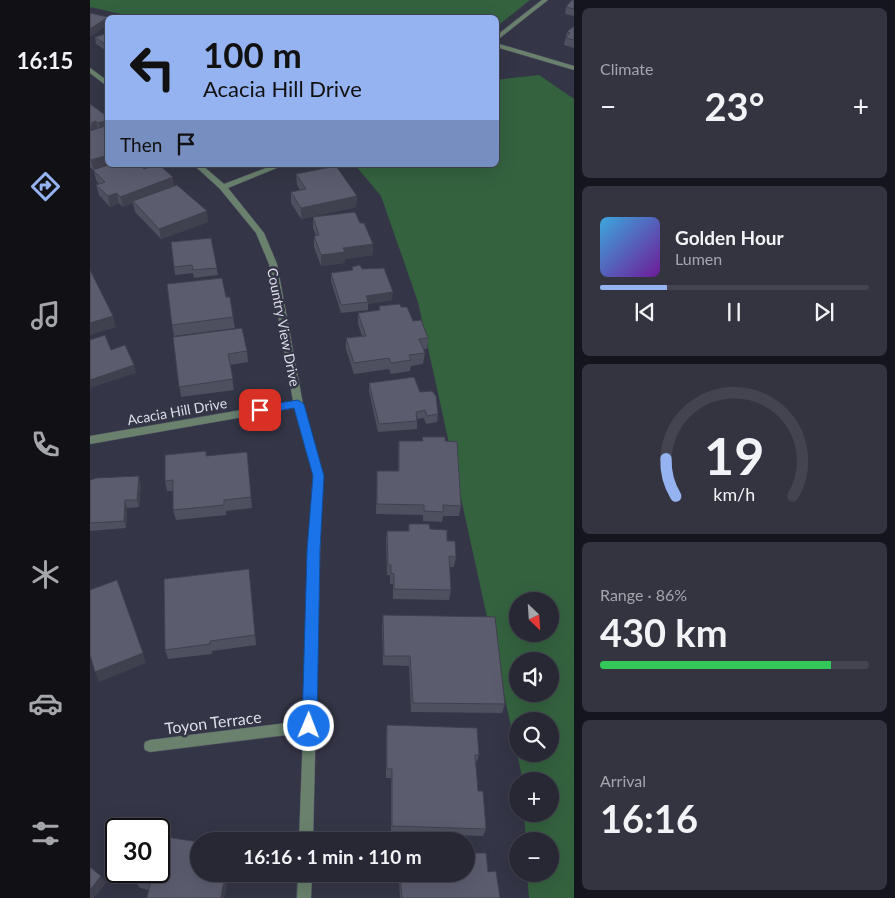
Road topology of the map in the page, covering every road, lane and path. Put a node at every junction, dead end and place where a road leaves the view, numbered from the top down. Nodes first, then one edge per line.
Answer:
1 (545, 0) edge
2 (499, 37) edge
3 (499, 46) edge
4 (574, 68) edge
5 (90, 70) edge
6 (105, 82) edge
7 (200, 167) edge
8 (275, 167) edge
9 (223, 187) junction
10 (298, 404) junction
11 (90, 440) edge
12 (309, 726) junction
13 (150, 746) dead end
14 (306, 832) edge
15 (305, 882) edge
16 (304, 898) edge

1 - 2 street
3 - 4 street
5 - 6 street
7 - 9 street, Country View Drive
8 - 9 street
9 - 10 street, Country View Drive
10 - 11 street, Acacia Hill Drive
10 - 12 street, Country View Drive
12 - 13 street, Toyon Terrace
12 - 14 street, Country View Drive
15 - 16 street

